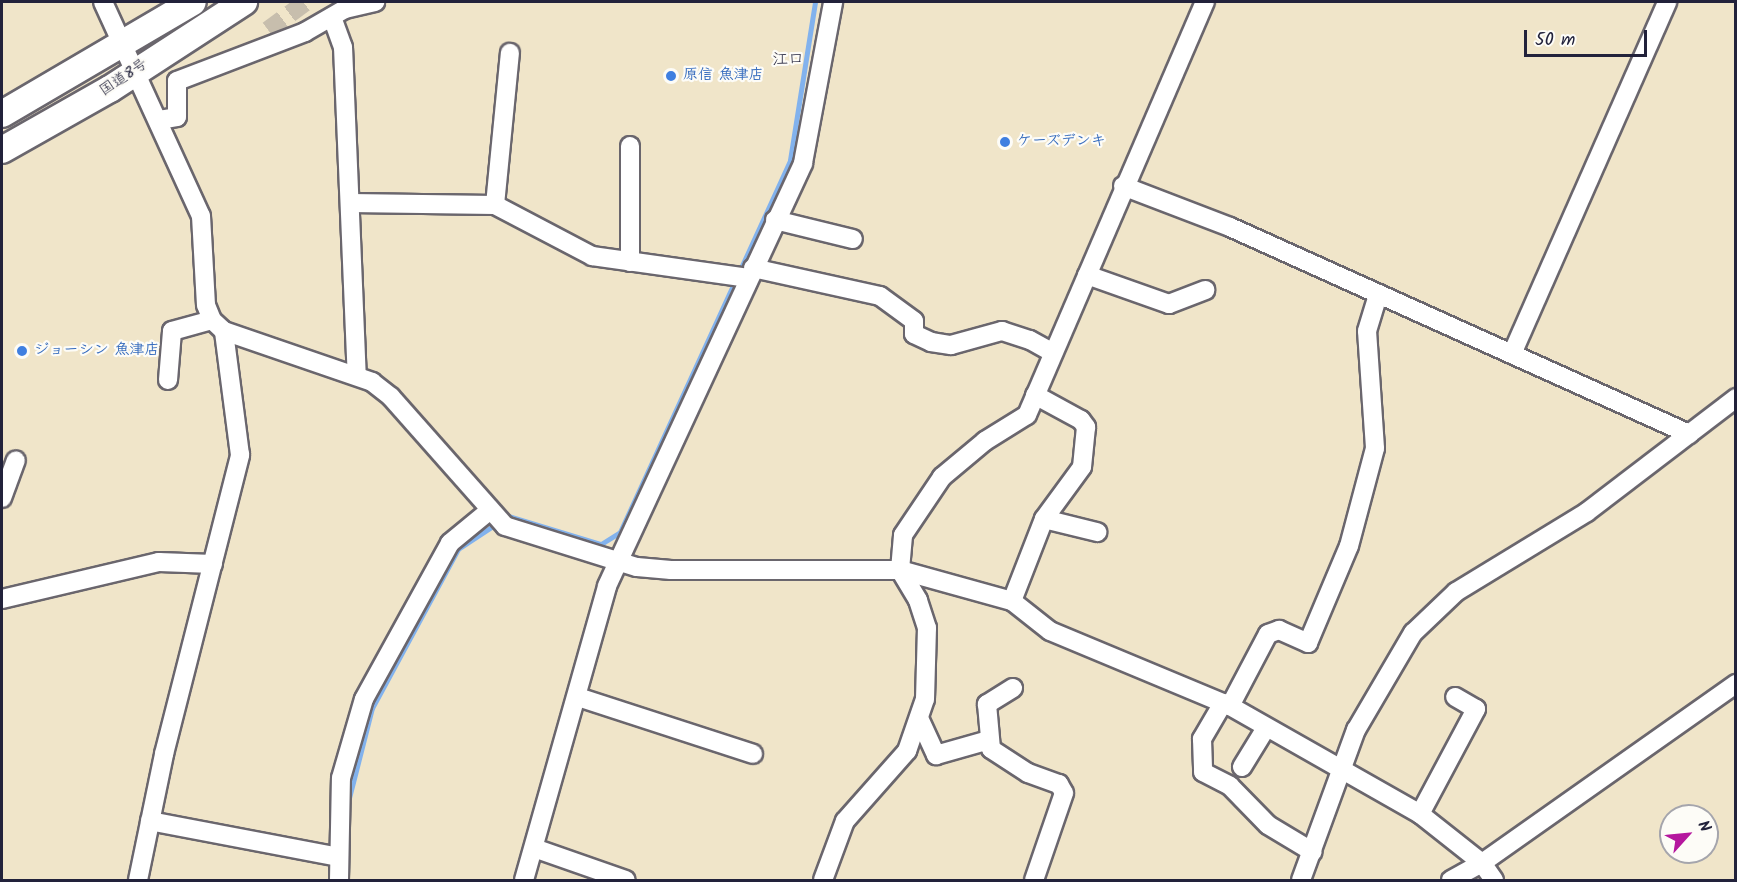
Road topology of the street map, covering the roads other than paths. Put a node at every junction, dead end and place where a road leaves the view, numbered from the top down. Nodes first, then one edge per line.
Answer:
1 (103, 2) edge
2 (194, 2) edge
3 (244, 2) edge
4 (375, 2) edge
5 (833, 2) edge
6 (1205, 2) edge
7 (1667, 2) edge
8 (332, 16) junction
9 (124, 44) junction
10 (510, 53) dead end
11 (137, 69) junction
12 (2, 114) edge
13 (159, 120) junction
14 (630, 146) dead end
15 (2, 150) edge
16 (1123, 186) junction
17 (350, 203) junction
18 (495, 205) junction
19 (775, 220) junction
20 (853, 239) dead end
21 (630, 262) junction
22 (750, 273) junction
23 (1087, 275) junction
24 (1205, 290) dead end
25 (1377, 294) junction
26 (218, 326) junction
27 (1053, 353) junction
28 (1512, 354) junction
29 (357, 376) junction
30 (168, 380) dead end
31 (1035, 395) junction
32 (1736, 398) edge
33 (1689, 434) junction
34 (16, 460) dead end
35 (2, 498) edge
36 (489, 511) junction
37 (1044, 519) junction
38 (1097, 532) dead end
39 (619, 560) junction
40 (213, 564) junction
41 (900, 570) junction
42 (2, 599) edge
43 (1012, 601) junction
44 (1736, 684) edge
45 (1013, 688) dead end
46 (578, 697) junction
47 (1455, 697) dead end
48 (1226, 705) junction
49 (919, 718) junction
50 (1266, 728) junction
51 (989, 740) junction
52 (753, 754) dead end
53 (1242, 767) dead end
54 (1341, 770) junction
55 (1420, 814) junction
56 (150, 821) junction
57 (534, 848) junction
58 (1313, 852) junction
59 (339, 857) junction
60 (1482, 863) junction
61 (138, 880) edge
62 (339, 880) edge
63 (524, 880) edge
64 (626, 880) edge
65 (823, 880) edge
66 (1034, 880) edge
67 (1301, 880) edge
68 (1451, 880) edge
69 (1494, 880) edge

1 - 9 street
2 - 9 highway, 国道8号
3 - 11 highway, 国道8号
4 - 8 street
5 - 19 street
6 - 16 street
7 - 28 street
8 - 13 street
8 - 17 street
9 - 11 street
9 - 12 highway, 国道8号
10 - 18 street
11 - 13 street
11 - 15 highway, 国道8号
13 - 26 street
14 - 21 street
16 - 23 street
16 - 25 street
17 - 18 street
17 - 29 street
18 - 21 street
19 - 20 street
19 - 22 street
21 - 22 street
22 - 27 street
22 - 39 street
23 - 24 street
23 - 27 street
25 - 28 street
25 - 48 street
26 - 29 street
26 - 30 street
26 - 40 street
27 - 31 street
28 - 33 street
29 - 36 street
31 - 37 street
31 - 41 street
32 - 33 street
33 - 54 street
34 - 35 street
36 - 39 street
36 - 59 street
37 - 38 street
37 - 43 street
39 - 41 street
39 - 46 street
40 - 42 street
40 - 56 street
41 - 43 street
41 - 49 street
43 - 48 street
44 - 60 street
45 - 51 street
46 - 52 street
46 - 57 street
47 - 55 street
48 - 50 street
48 - 58 street
49 - 51 street
49 - 65 street
50 - 53 street
50 - 54 street
51 - 66 street
54 - 55 street
54 - 58 street
55 - 60 street
56 - 59 street
56 - 61 street
57 - 63 street
57 - 64 street
58 - 67 street
59 - 62 street
60 - 68 street
60 - 69 street

